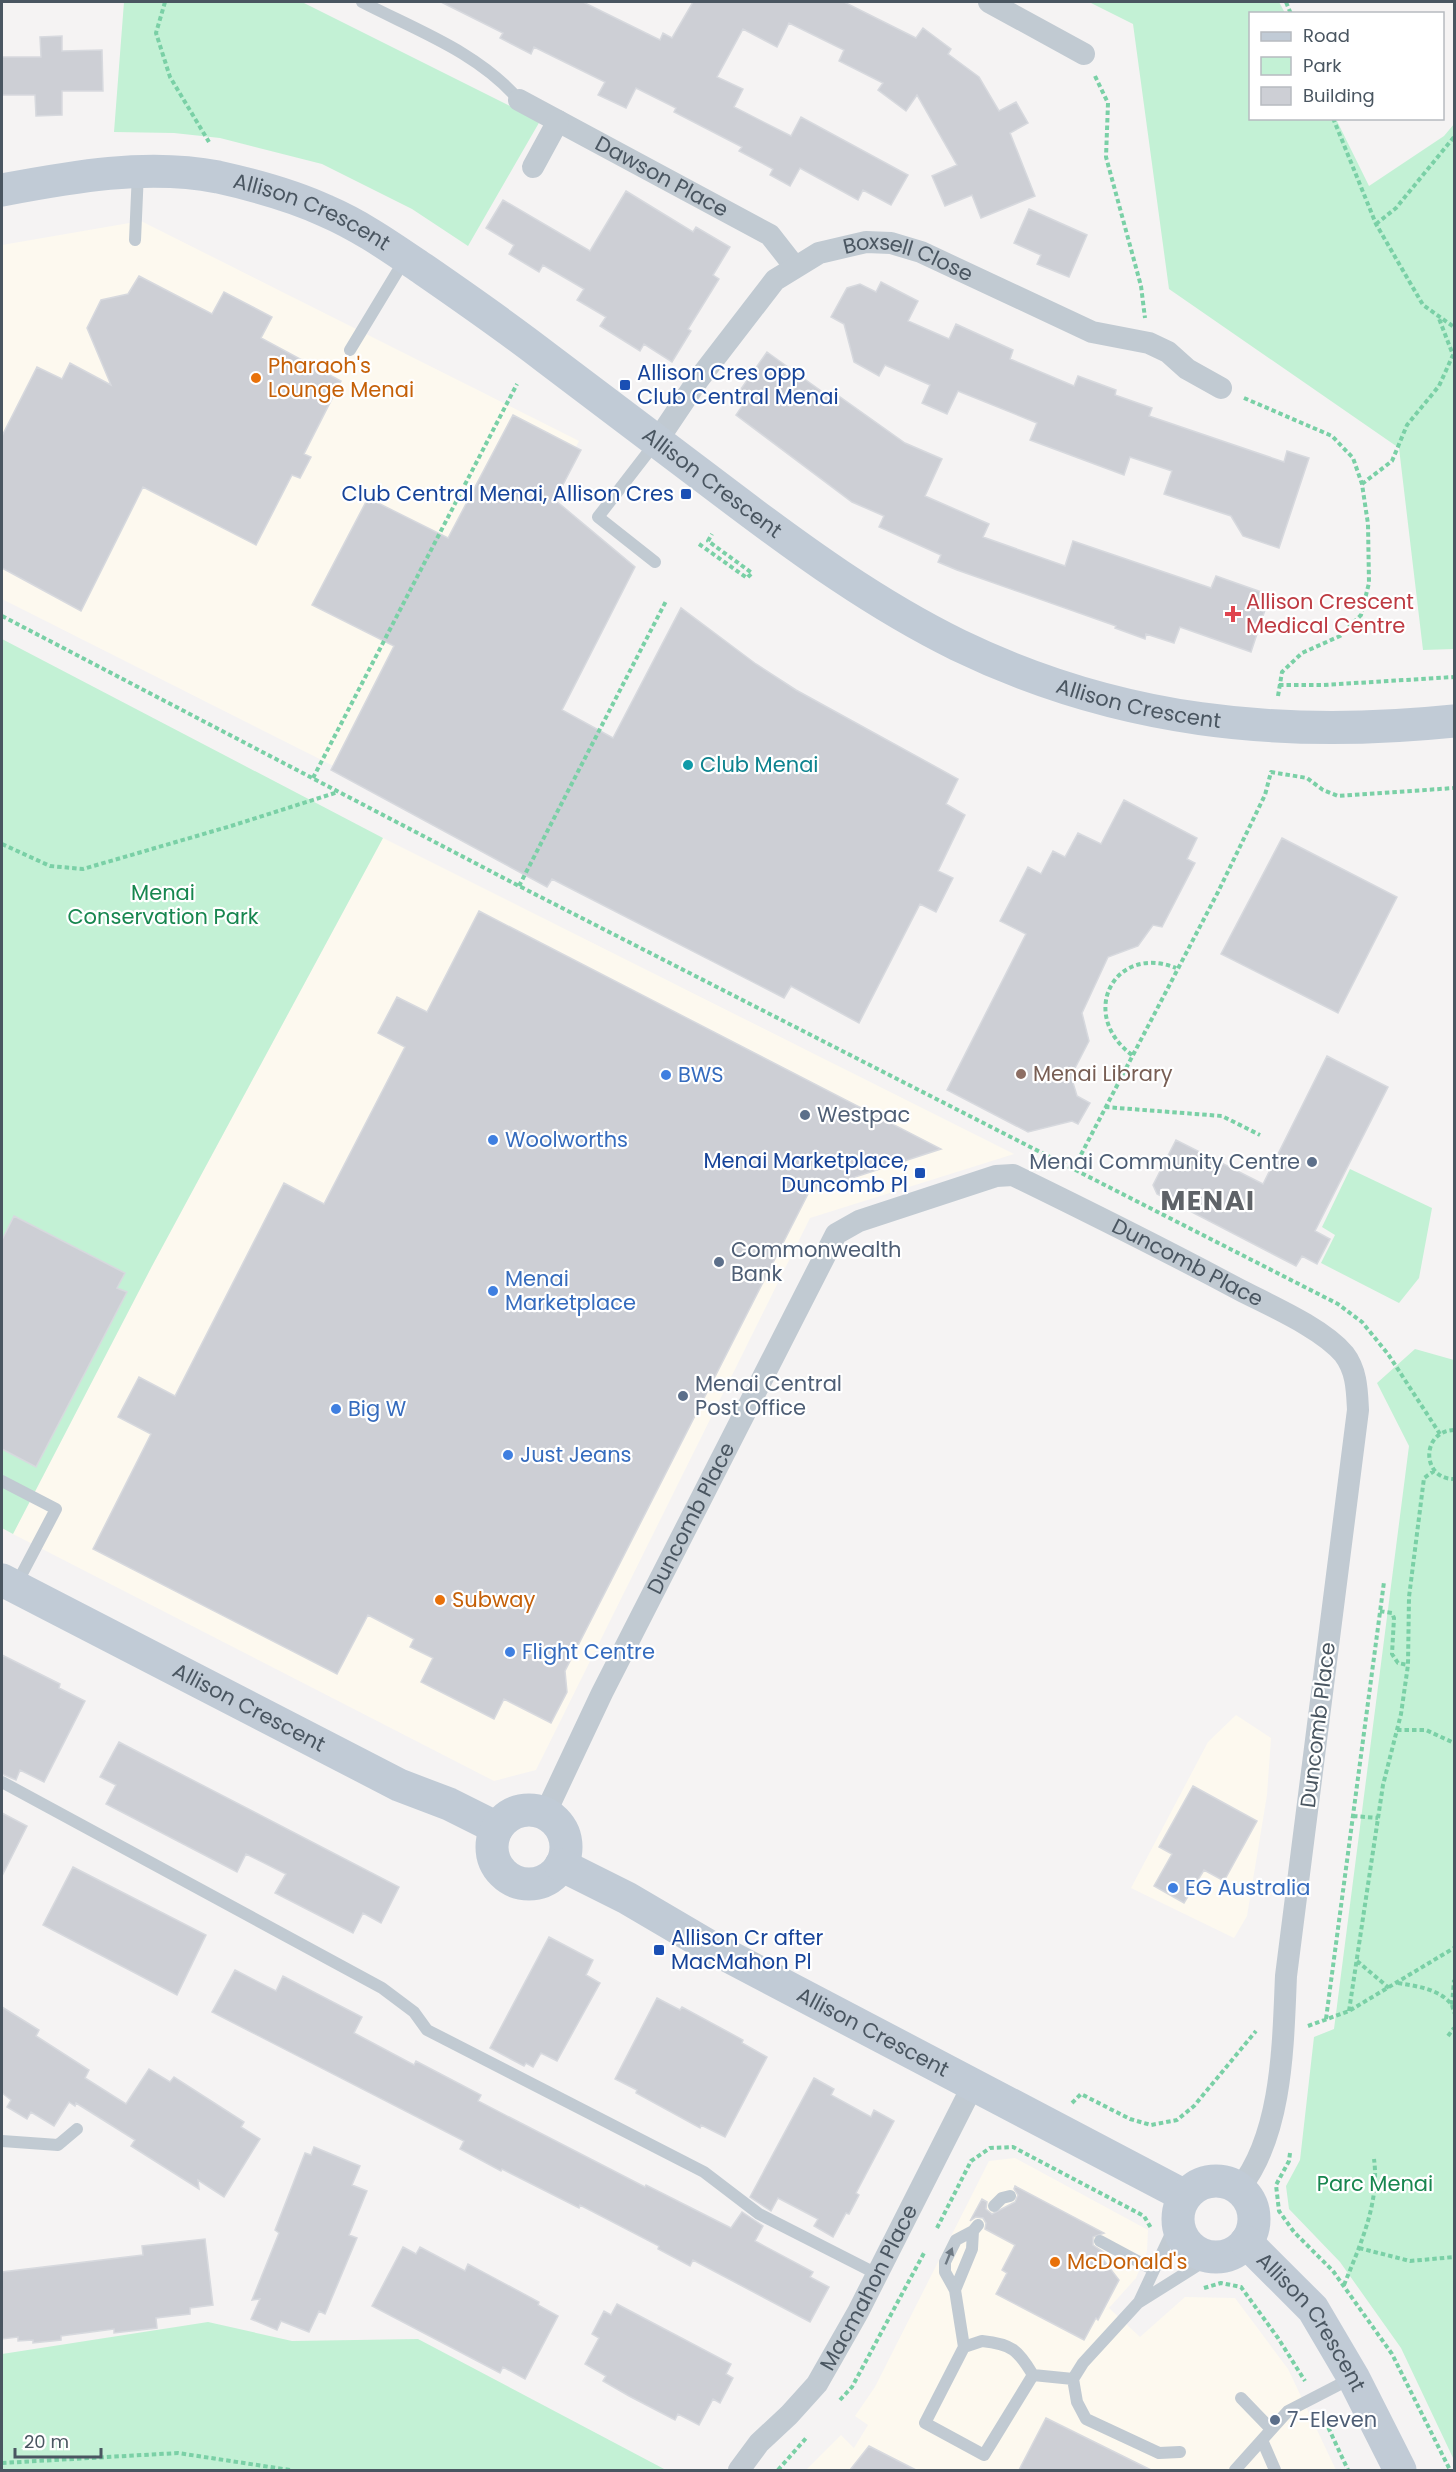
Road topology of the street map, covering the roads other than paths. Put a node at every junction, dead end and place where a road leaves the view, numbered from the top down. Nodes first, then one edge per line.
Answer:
1 (362, 2) edge
2 (989, 2) edge
3 (1084, 54) road end
4 (519, 100) joint
5 (558, 121) junction
6 (533, 167) dead end
7 (138, 172) junction
8 (2, 190) edge
9 (135, 240) dead end
10 (406, 258) junction
11 (795, 267) junction
12 (350, 350) dead end
13 (1221, 388) road end
14 (657, 441) junction
15 (655, 562) dead end
16 (1455, 721) edge
17 (2, 1481) edge
18 (8, 1584) edge
19 (2, 1782) edge
20 (545, 1814) junction
21 (498, 1828) junction
22 (561, 1865) junction
23 (973, 2085) junction
24 (77, 2129) dead end
25 (2, 2141) edge
26 (1239, 2189) junction
27 (1010, 2196) dead end
28 (994, 2206) dead end
29 (1172, 2216) junction
30 (1100, 2241) dead end
31 (1246, 2242) junction
32 (1211, 2258) junction
33 (1154, 2270) junction
34 (877, 2274) junction
35 (955, 2290) junction
36 (1138, 2303) junction
37 (964, 2347) junction
38 (1034, 2375) junction
39 (1353, 2377) junction
40 (1073, 2379) junction
41 (1241, 2398) dead end
42 (1271, 2429) junction
43 (1262, 2440) junction
44 (1180, 2452) dead end
45 (739, 2470) edge
46 (1234, 2470) edge
47 (1275, 2470) edge
48 (1400, 2470) edge

1 - 4 lane
2 - 3 street
4 - 5 street, Dawson Place
5 - 6 street
5 - 11 street, Dawson Place
7 - 8 street, Allison Crescent
7 - 9 lane
7 - 10 street, Allison Crescent
10 - 12 lane
10 - 14 street, Allison Crescent
11 - 13 street, Boxsell Close
11 - 14 street, Boxsell Close
14 - 15 lane
14 - 16 street, Allison Crescent
17 - 18 lane
18 - 21 street, Allison Crescent
19 - 34 lane
20 - 21 street
20 - 22 street
20 - 26 street, Duncomb Place
21 - 22 street
22 - 23 street, Allison Crescent
23 - 29 street, Allison Crescent
23 - 34 street, Macmahon Place
24 - 25 lane
26 - 29 street
26 - 31 street
27 - 28 lane
29 - 32 street
29 - 33 lane
30 - 33 lane
31 - 32 street
31 - 39 street, Allison Crescent
32 - 36 lane
33 - 36 lane
34 - 45 street, Macmahon Place
35 -> 35 lane
35 - 37 lane
36 - 40 lane
37 - 38 lane
37 - 38 lane
38 - 40 lane
39 - 42 lane
39 - 48 street, Allison Crescent
40 - 44 lane
41 - 42 lane
42 - 43 lane
43 - 46 lane
43 - 47 lane

